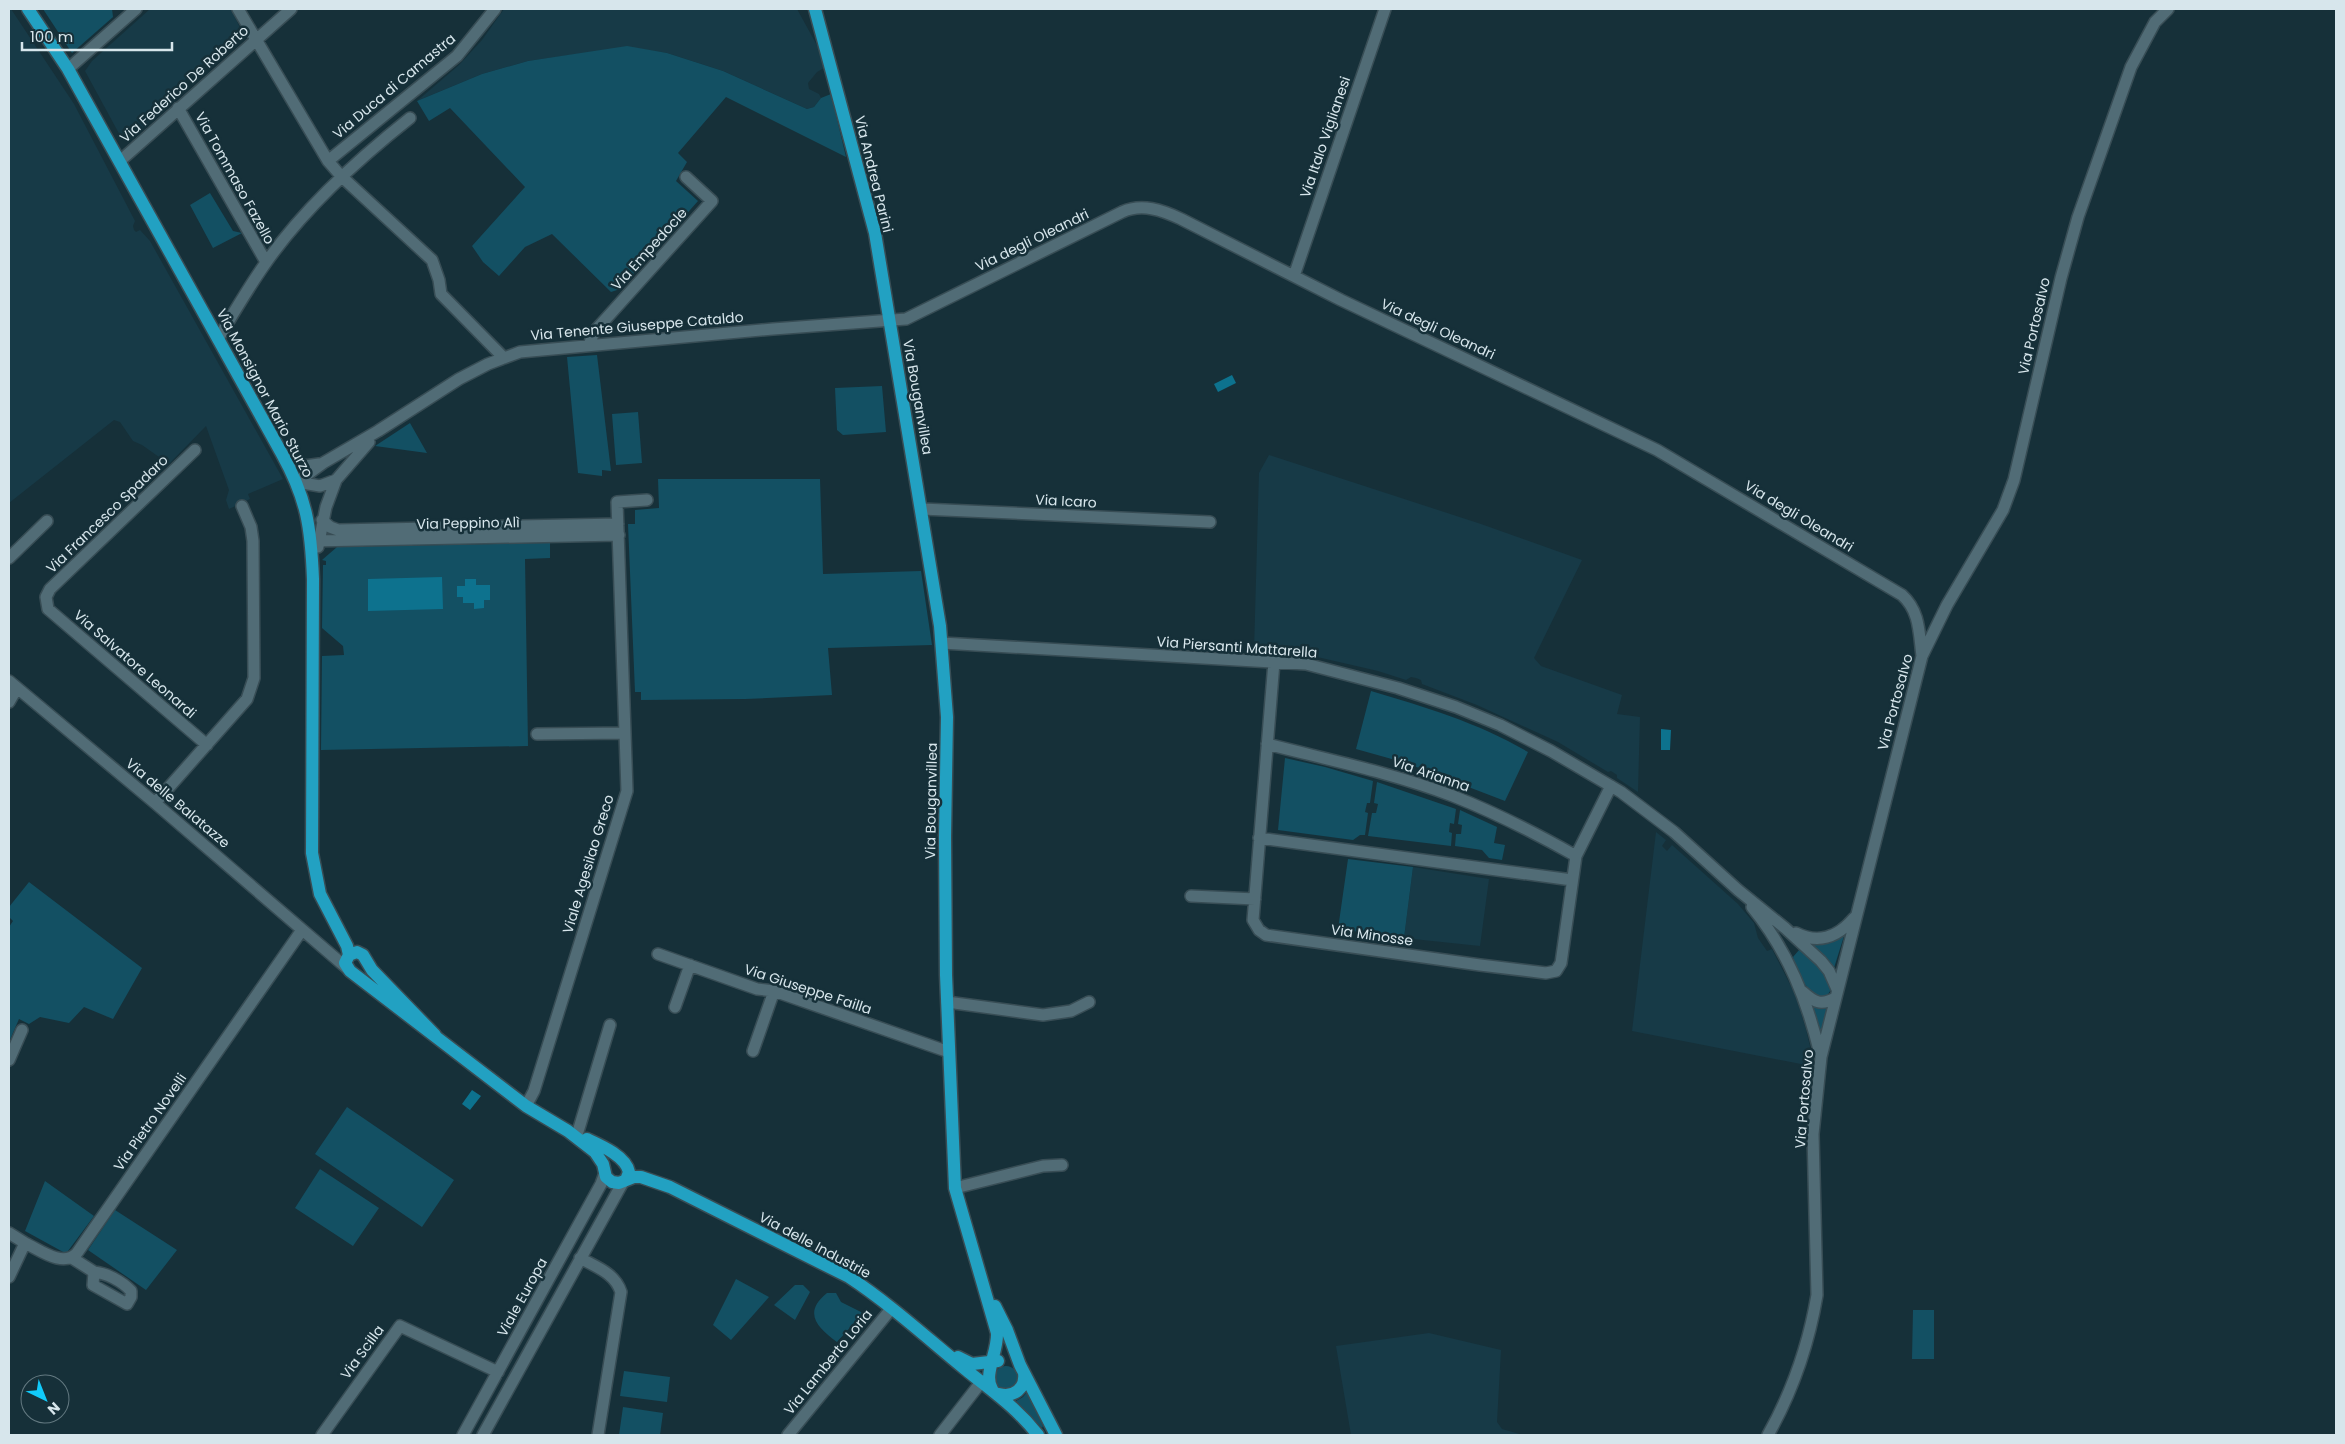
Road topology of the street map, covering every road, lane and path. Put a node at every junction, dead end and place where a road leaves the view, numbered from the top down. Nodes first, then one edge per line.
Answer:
1 (28, 9) edge
2 (136, 9) edge
3 (238, 9) edge
4 (291, 9) edge
5 (495, 9) edge
6 (808, 9) edge
7 (816, 9) edge
8 (1385, 9) edge
9 (2168, 9) edge
10 (122, 14) edge
11 (822, 35) junction
12 (256, 40) junction
13 (68, 70) junction
14 (178, 108) junction
15 (410, 118) dead end
16 (120, 161) junction
17 (328, 161) junction
18 (341, 176) junction
19 (686, 177) dead end
20 (266, 262) junction
21 (1294, 276) junction
22 (890, 322) junction
23 (218, 339) junction
24 (589, 345) junction
25 (504, 358) junction
26 (378, 432) junction
27 (195, 450) dead end
28 (282, 454) junction
29 (323, 463) junction
30 (336, 480) junction
31 (297, 482) junction
32 (647, 500) dead end
33 (242, 506) dead end
34 (922, 509) junction
35 (322, 520) junction
36 (47, 521) dead end
37 (1210, 522) dead end
38 (619, 530) junction
39 (315, 541) junction
40 (9, 558) edge
41 (47, 604) joint
42 (942, 643) junction
43 (1922, 656) junction
44 (1274, 662) junction
45 (13, 684) edge
46 (9, 702) edge
47 (625, 733) junction
48 (537, 734) dead end
49 (1267, 744) junction
50 (207, 745) junction
51 (1611, 786) junction
52 (155, 803) junction
53 (1259, 838) junction
54 (1576, 856) junction
55 (1572, 880) junction
56 (1738, 890) junction
57 (1191, 896) dead end
58 (1255, 899) junction
59 (1855, 917) junction
60 (1786, 928) junction
61 (302, 930) junction
62 (658, 954) dead end
63 (354, 961) junction
64 (690, 965) junction
65 (774, 991) junction
66 (1802, 992) junction
67 (1836, 993) junction
68 (947, 1002) junction
69 (1089, 1002) dead end
70 (675, 1007) dead end
71 (610, 1025) dead end
72 (22, 1030) dead end
73 (434, 1035) junction
74 (753, 1050) dead end
75 (949, 1052) junction
76 (1821, 1057) junction
77 (9, 1060) edge
78 (526, 1106) junction
79 (573, 1133) junction
80 (625, 1163) junction
81 (1062, 1165) dead end
82 (605, 1172) junction
83 (624, 1181) junction
84 (670, 1187) junction
85 (955, 1188) junction
86 (9, 1233) edge
87 (25, 1243) junction
88 (72, 1258) junction
89 (580, 1258) junction
90 (94, 1272) dead end
91 (9, 1277) edge
92 (982, 1281) junction
93 (891, 1309) junction
94 (937, 1344) junction
95 (994, 1363) junction
96 (1022, 1369) junction
97 (498, 1372) junction
98 (991, 1388) junction
99 (322, 1435) edge
100 (463, 1435) edge
101 (483, 1435) edge
102 (598, 1435) edge
103 (788, 1435) edge
104 (940, 1435) edge
105 (1038, 1435) edge
106 (1056, 1435) edge
107 (1768, 1435) edge

1 - 13 main road, Via Monsignor Mario Sturzo
2 - 10 street
3 - 12 street
4 - 12 street, Via Federico De Roberto
5 - 17 street, Via Duca di Camastra
6 - 11 main road
7 - 11 main road
8 - 21 street, Via Italo Viglianesi
9 - 43 street, Via Portosalvo
10 - 13 street
11 - 22 main road, Via Andrea Parini
12 - 14 street, Via Federico De Roberto
12 - 17 street
13 - 16 main road, Via Monsignor Mario Sturzo
14 - 16 street, Via Federico De Roberto
14 - 20 street, Via Tommaso Fazello
15 - 18 street
16 - 23 main road, Via Monsignor Mario Sturzo
17 - 18 street
18 - 20 street
18 - 25 street
19 - 24 street, Via Empedocle
20 - 23 street
21 - 22 street, Via degli Oleandri
21 - 43 street, Via degli Oleandri
22 - 24 street, Via Tenente Giuseppe Cataldo
22 - 34 main road, Via Bouganvillea
23 - 28 main road, Via Monsignor Mario Sturzo
24 - 25 street, Via Tenente Giuseppe Cataldo
25 - 26 street, Via Tenente Giuseppe Cataldo
26 - 29 street
26 - 30 street
27 - 41 street, Via Francesco Spadaro
28 - 29 street
28 - 31 main road, Via Monsignor Mario Sturzo
29 - 31 street
30 - 31 street
30 - 35 street
31 - 39 main road, Via Monsignor Mario Sturzo
32 - 38 street, Viale Agesilao Greco
33 - 50 street
34 - 37 street, Via Icaro
34 - 42 main road, Via Bouganvillea
35 - 38 street, Via Peppino Alì
35 - 39 street
36 - 40 street
38 - 39 street, Via Peppino Alì
38 - 47 street, Viale Agesilao Greco
39 - 63 main road, Via Monsignor Mario Sturzo
41 - 50 street, Via Salvatore Leonardi
42 - 44 street, Via Piersanti Mattarella
42 - 68 main road, Via Bouganvillea
43 - 59 street, Via Portosalvo
44 - 49 street, Via Minosse
44 - 51 street, Via Piersanti Mattarella
45 - 46 street
45 - 52 street, Via delle Balatazze
47 - 48 street
47 - 78 street, Viale Agesilao Greco
49 - 53 street, Via Minosse
49 - 54 street, Via Arianna
50 - 52 street
51 - 54 street, Via Minosse
51 - 56 street, Via Piersanti Mattarella
52 - 61 street, Via delle Balatazze
53 - 55 street
53 - 58 street, Via Minosse
54 - 55 street, Via Minosse
55 - 58 street, Via Minosse
56 - 60 street
56 - 66 street
57 - 58 street
59 - 60 street
59 - 67 street, Via Portosalvo
60 - 67 street
61 - 63 street, Via delle Balatazze
61 - 88 street, Via Pietro Novelli
62 - 64 street, Via Giuseppe Failla
63 - 73 main road
63 - 73 main road
64 - 65 street, Via Giuseppe Failla
64 - 70 street
65 - 74 street
65 - 75 street, Via Giuseppe Failla
66 - 67 street
66 - 76 street
67 - 76 street, Via Portosalvo
68 - 69 street
68 - 75 main road, Via Bouganvillea
71 - 79 street
72 - 77 street
73 - 78 main road
75 - 85 main road, Via Bouganvillea
76 - 107 street, Via Portosalvo
78 - 79 main road
79 - 80 main road
79 - 82 main road
80 - 82 main road
80 - 83 main road
80 - 84 main road
81 - 85 street
82 - 83 main road
82 - 97 street, Viale Europa
83 - 84 main road
83 - 89 street
84 - 93 main road, Via delle Industrie
85 - 92 main road, Via Bouganvillea
86 - 87 street
87 - 88 street
87 - 91 street
88 - 90 street
89 - 101 street
89 - 102 street
92 - 95 main road
92 - 96 main road
93 - 94 main road, Via delle Industrie
93 - 103 street, Via Lamberto Loria
94 - 95 main road
94 - 98 main road
95 - 96 main road
95 - 98 main road
96 - 98 main road
96 - 106 main road
97 - 99 street, Via Scilla
97 - 100 street, Viale Europa
98 - 104 street
98 - 105 main road

